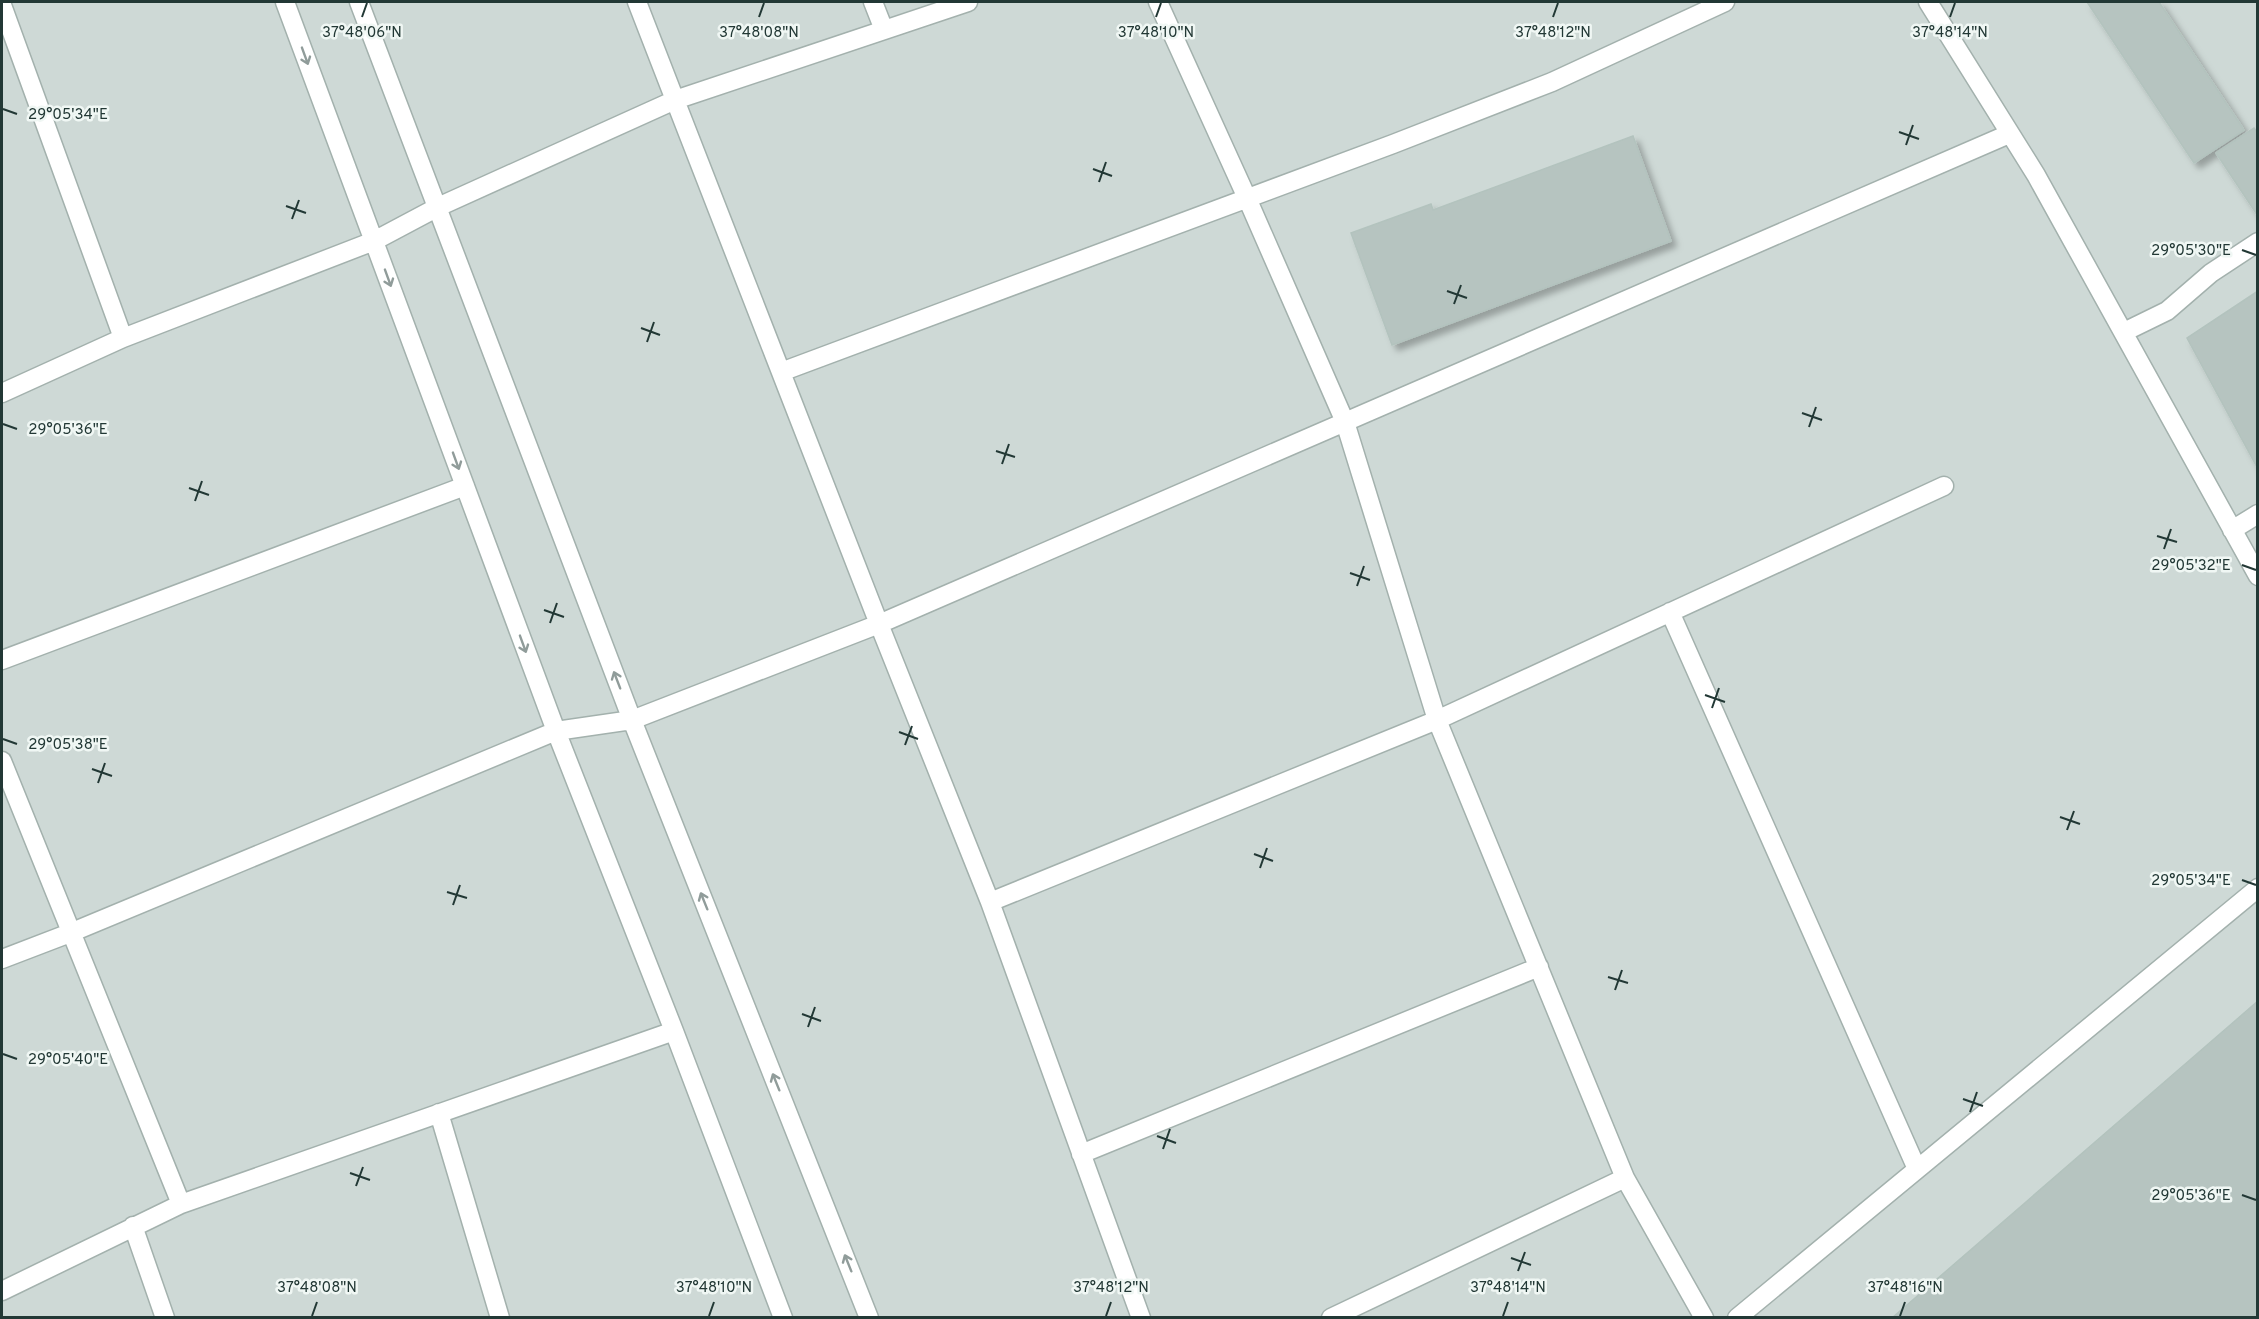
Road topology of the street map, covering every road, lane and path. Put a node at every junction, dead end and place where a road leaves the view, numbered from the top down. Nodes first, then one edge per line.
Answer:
1 (285, 2) edge
2 (359, 2) edge
3 (637, 2) edge
4 (873, 2) edge
5 (968, 2) edge
6 (1158, 2) edge
7 (1725, 2) edge
8 (1928, 2) edge
9 (2, 5) edge
10 (884, 30) junction
11 (675, 100) junction
12 (2009, 134) junction
13 (1247, 198) junction
14 (438, 207) junction
15 (374, 241) junction
16 (2258, 242) edge
17 (2124, 332) junction
18 (123, 338) junction
19 (781, 372) junction
20 (2, 393) edge
21 (1345, 422) junction
22 (465, 486) junction
23 (1944, 486) dead end
24 (2258, 514) edge
25 (2232, 530) junction
26 (2258, 576) edge
27 (1670, 612) junction
28 (879, 624) junction
29 (2, 660) edge
30 (632, 720) junction
31 (1437, 720) junction
32 (556, 731) junction
33 (2, 761) edge
34 (2258, 888) edge
35 (990, 902) junction
36 (70, 933) junction
37 (2, 959) edge
38 (1539, 967) junction
39 (674, 1031) junction
40 (439, 1113) junction
41 (1081, 1154) junction
42 (1917, 1169) junction
43 (1625, 1178) junction
44 (181, 1204) junction
45 (133, 1226) junction
46 (2, 1291) edge
47 (165, 1317) edge
48 (500, 1317) edge
49 (783, 1317) edge
50 (869, 1317) edge
51 (1141, 1317) edge
52 (1330, 1317) edge
53 (1704, 1317) edge
54 (1737, 1317) edge

1 -> 15 street
2 - 14 street
3 - 11 street
4 - 10 street
5 - 10 street
6 - 13 street
7 - 13 street
8 - 12 street
9 - 18 street
10 - 11 street
11 - 14 street
11 - 19 street
12 - 17 street
12 - 21 street
13 - 19 street
13 - 21 street
14 - 15 street
30 -> 14 street
15 - 18 street
15 -> 22 street
16 - 17 street
17 - 25 street
18 - 20 street
19 - 28 street
21 - 28 street
21 - 31 street
22 - 29 street
22 -> 32 street
23 - 27 street
24 - 25 street
25 - 26 street
27 - 31 street
27 - 42 street
28 - 30 street
28 - 35 street
30 - 32 street
50 -> 30 street
31 - 35 street
31 - 38 street
32 - 36 street
32 - 39 street
33 - 36 street
34 - 42 street
35 - 41 street
36 - 37 street
36 - 44 street
38 - 41 street
38 - 43 street
39 - 40 street
39 - 49 street
40 - 44 street
40 - 48 street
41 - 51 street
42 - 54 street
43 - 52 street
43 - 53 street
44 - 45 street
45 - 46 street
45 - 47 street

